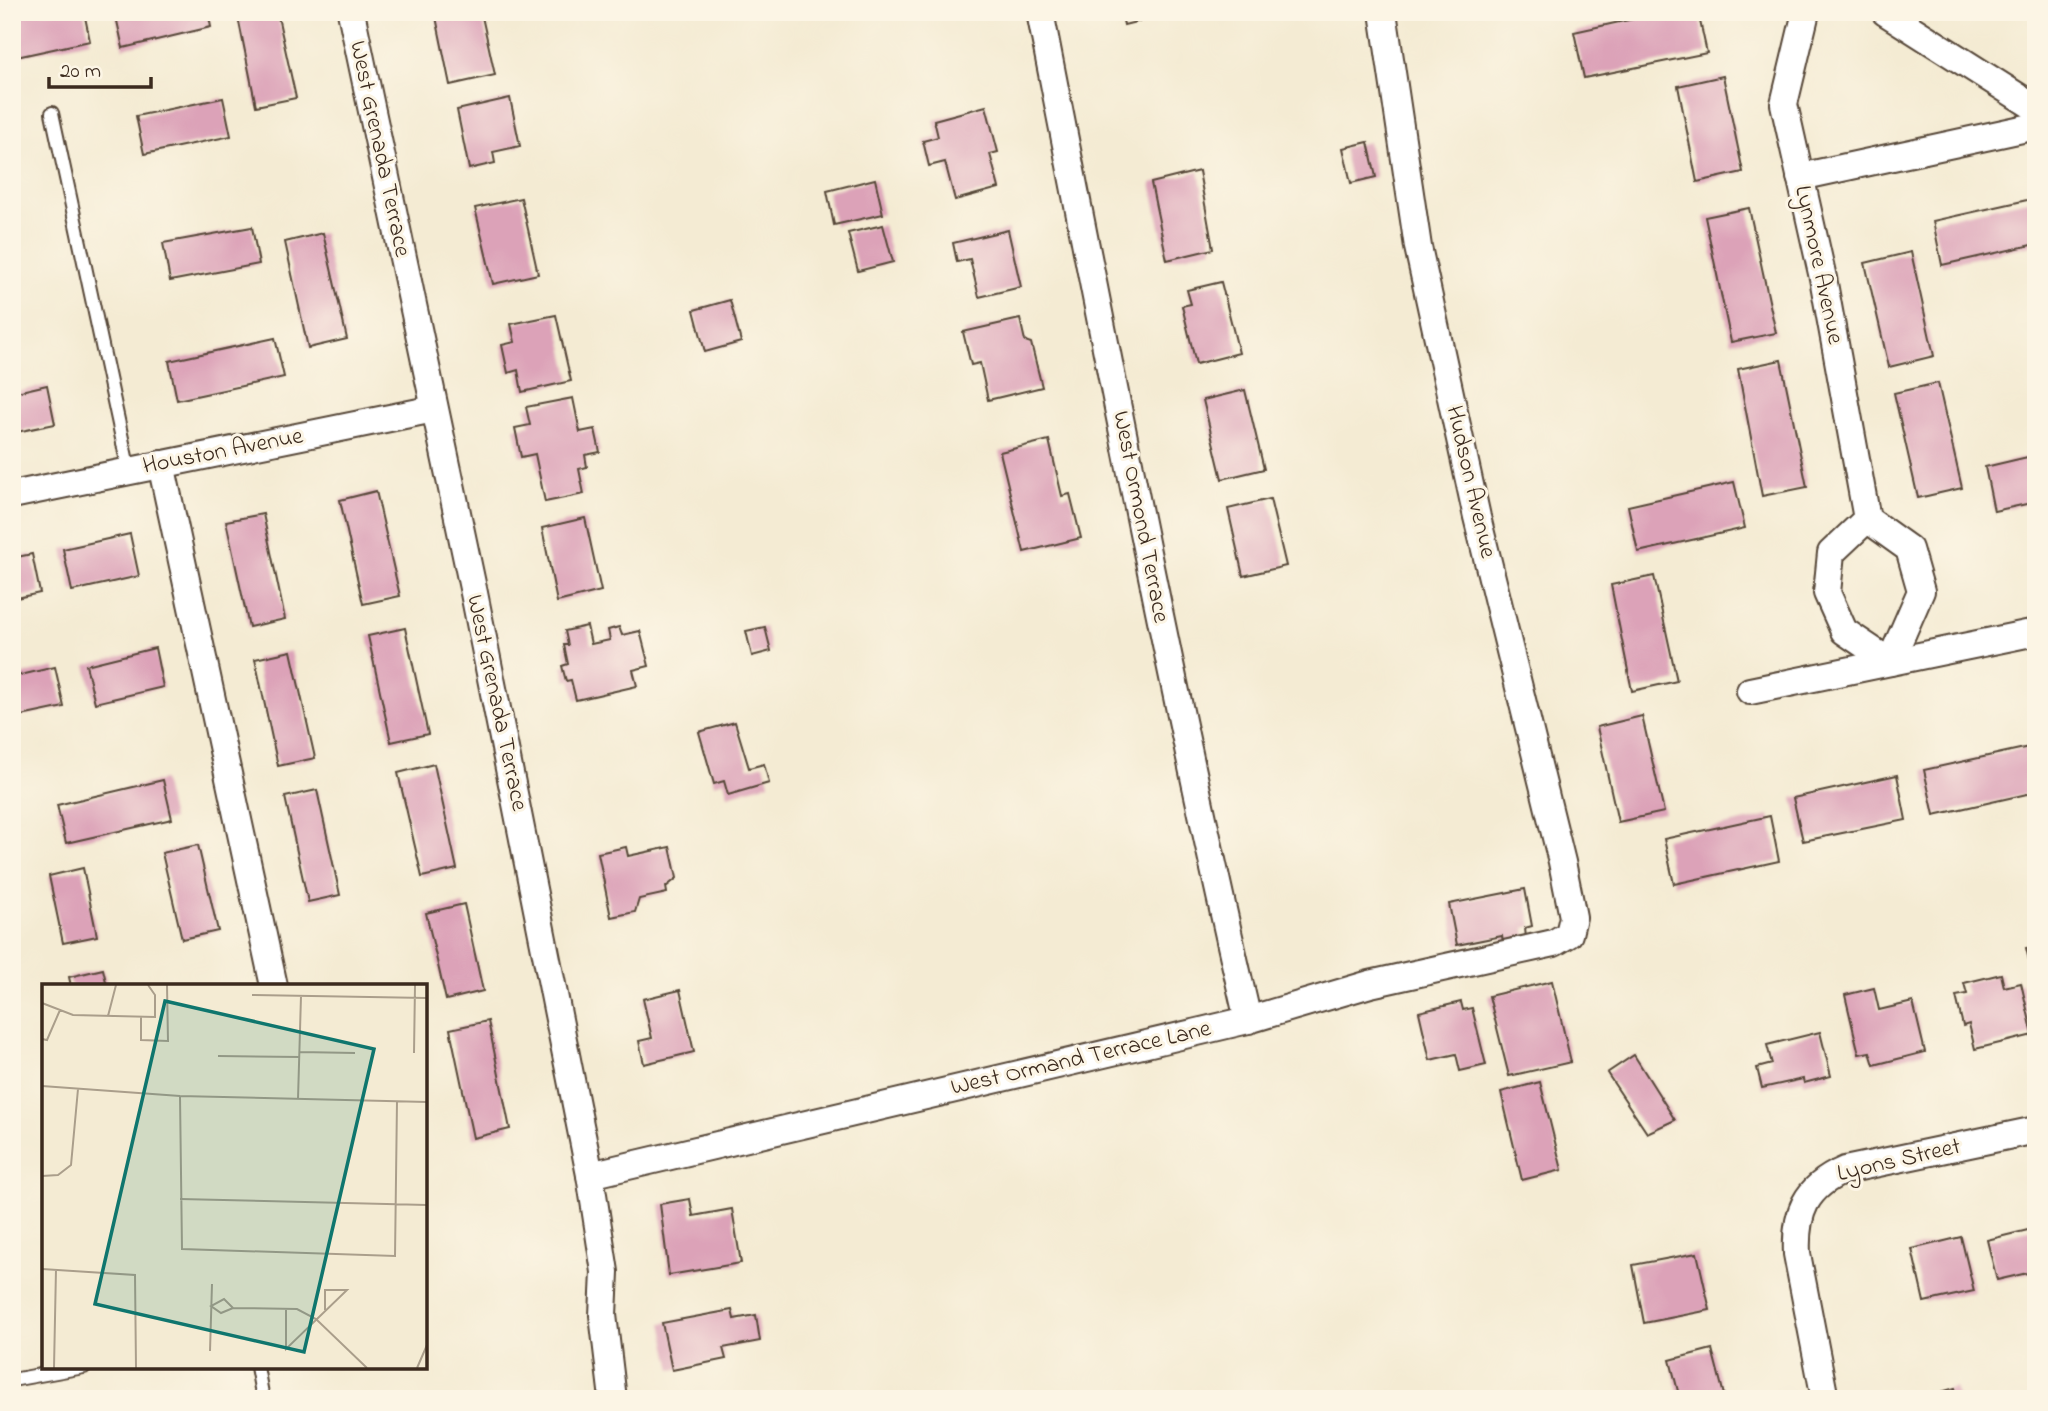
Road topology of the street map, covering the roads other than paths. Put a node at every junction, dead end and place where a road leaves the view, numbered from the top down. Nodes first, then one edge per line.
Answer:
1 (351, 12) edge
2 (1040, 12) edge
3 (1806, 12) edge
4 (1885, 12) edge
5 (1385, 20) edge
6 (2036, 108) edge
7 (52, 113) dead end
8 (2036, 126) edge
9 (1800, 177) junction
10 (434, 409) junction
11 (161, 464) junction
12 (129, 471) junction
13 (12, 495) edge
14 (1867, 519) junction
15 (2036, 632) edge
16 (1890, 662) junction
17 (1749, 691) dead end
18 (1569, 934) joint
19 (274, 984) edge
20 (1248, 1020) junction
21 (2036, 1130) edge
22 (590, 1175) junction
23 (73, 1369) edge
24 (257, 1369) edge
25 (12, 1380) edge
26 (263, 1399) edge
27 (613, 1399) edge
28 (1825, 1399) edge

1 - 10 street, West Grenada Terrace
2 - 20 street, West Ormond Terrace
3 - 9 street, Lynmore Avenue
4 - 6 street
5 - 18 street, Hudson Avenue
7 - 12 lane
8 - 9 street
9 - 14 street, Lynmore Avenue
10 - 11 street, Houston Avenue
10 - 22 street, West Grenada Terrace
11 - 12 street, Houston Avenue
11 - 19 street
12 - 13 street, Houston Avenue
14 - 16 street
14 - 16 street
15 - 16 street
16 - 17 street
18 - 20 street, West Ormand Terrace Lane
20 - 22 street, West Ormand Terrace Lane
21 - 28 street, Lyons Street
22 - 27 street, West Grenada Terrace
23 - 25 lane
24 - 26 lane

